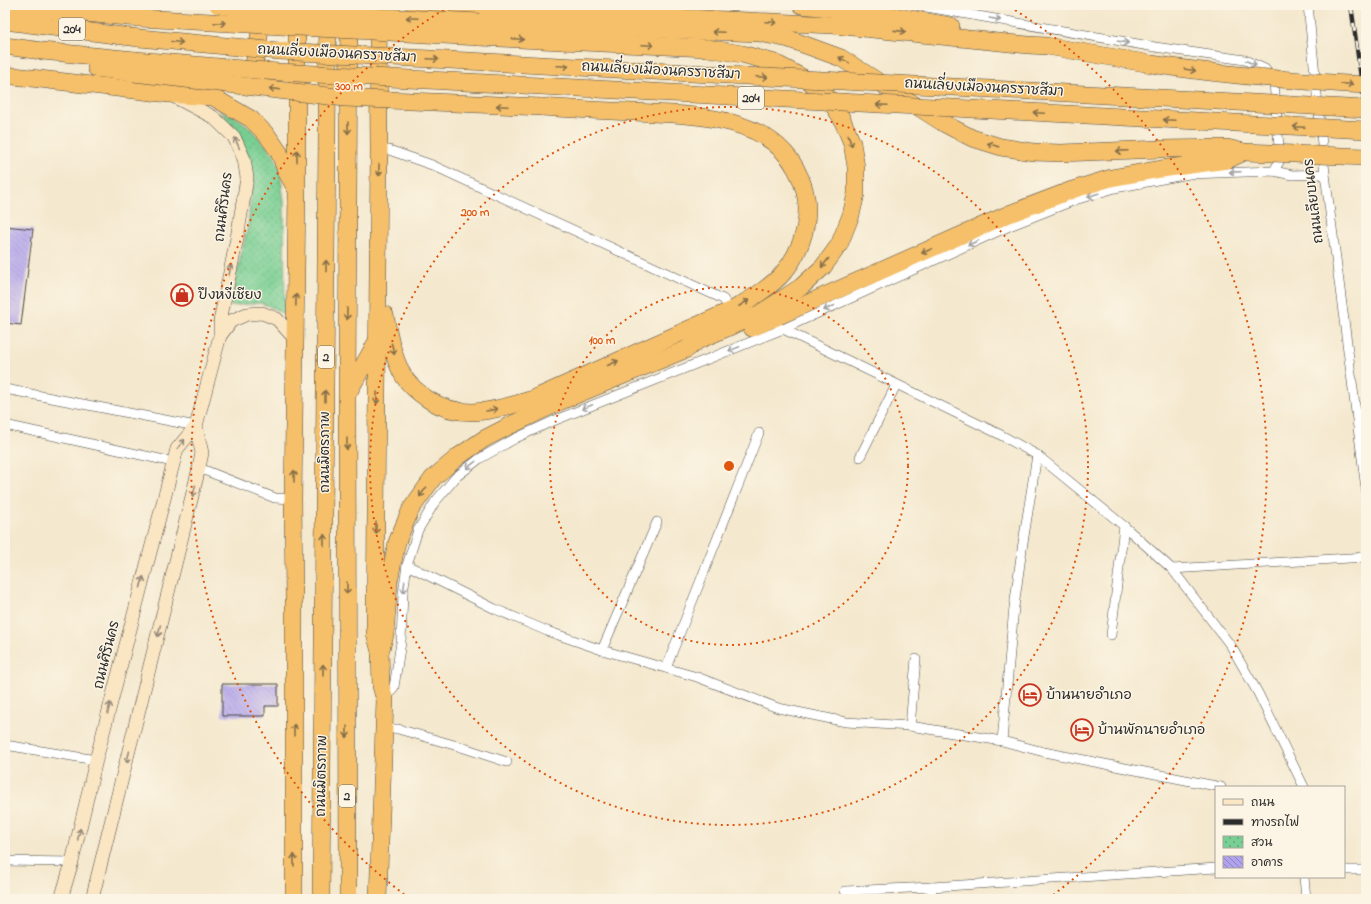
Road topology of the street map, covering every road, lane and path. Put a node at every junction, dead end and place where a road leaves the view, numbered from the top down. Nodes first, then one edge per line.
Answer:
1 (218, 5) edge
2 (258, 5) edge
3 (297, 5) edge
4 (328, 5) edge
5 (349, 5) edge
6 (378, 5) edge
7 (414, 5) edge
8 (801, 5) edge
9 (915, 5) edge
10 (1308, 5) edge
11 (5, 6) edge
12 (5, 21) edge
13 (479, 22) junction
14 (5, 46) edge
15 (1047, 46) junction
16 (135, 67) junction
17 (5, 75) edge
18 (1366, 85) edge
19 (169, 94) junction
20 (213, 97) junction
21 (1366, 108) edge
22 (1366, 130) edge
23 (379, 150) junction
24 (1244, 152) junction
25 (1366, 157) edge
26 (1274, 171) junction
27 (1325, 174) junction
28 (297, 191) junction
29 (378, 298) junction
30 (726, 300) dead end
31 (780, 328) junction
32 (220, 336) junction
33 (295, 339) junction
34 (378, 339) junction
35 (687, 349) junction
36 (896, 384) junction
37 (5, 389) edge
38 (347, 394) junction
39 (5, 425) edge
40 (196, 426) junction
41 (759, 433) dead end
42 (1037, 454) junction
43 (860, 457) dead end
44 (173, 462) junction
45 (200, 468) junction
46 (1366, 488) edge
47 (293, 499) junction
48 (657, 522) dead end
49 (1124, 526) junction
50 (1366, 558) edge
51 (407, 565) junction
52 (1172, 570) junction
53 (1111, 635) dead end
54 (602, 650) junction
55 (380, 652) junction
56 (916, 659) dead end
57 (666, 668) junction
58 (385, 700) junction
59 (910, 726) junction
60 (384, 729) junction
61 (1002, 741) junction
62 (5, 745) edge
63 (96, 760) junction
64 (507, 762) dead end
65 (1216, 786) edge
66 (1304, 786) edge
67 (5, 861) edge
68 (72, 862) junction
69 (1215, 868) edge
70 (1345, 870) edge
71 (1366, 870) edge
72 (1304, 878) edge
73 (932, 887) junction
74 (845, 892) dead end
75 (61, 899) edge
76 (92, 899) edge
77 (294, 899) edge
78 (321, 899) edge
79 (348, 899) edge
80 (378, 899) edge
81 (931, 899) edge
82 (1306, 899) edge

13 -> 1 highway, bridge
2 - 20 highway
28 -> 3 highway
78 -> 4 highway, ถนนมิตรภาพ / 2
5 -> 38 highway, ถนนมิตรภาพ / 2
6 - 23 highway
7 - 13 highway
8 - 15 highway
9 -> 26 street
10 - 27 street, ถนนเลียบนคร
11 -> 13 highway, bridge
12 -> 21 highway, ถนนเลี่ยงเมืองนครราชสีมา / 204, bridge
13 -> 15 highway
24 -> 13 highway
13 -> 35 highway
14 - 16 highway, ถนนเลี่ยงเมืองนครราชสีมา / 204
15 -> 18 highway, bridge
22 -> 16 highway, ถนนเลี่ยงเมืองนครราชสีมา / 204, bridge
29 -> 16 highway, bridge
17 - 19 highway
19 - 20 highway
32 -> 19 street, ถนนศิรินคร
20 - 28 highway
23 -> 29 highway
23 - 30 street
24 - 25 highway, bridge
24 -> 35 highway
26 - 27 street
26 -> 31 street
27 - 46 street, ถนนเลียบนคร
33 -> 28 highway
29 - 34 highway
31 - 36 street
31 -> 51 street
32 - 33 street, ถนนศิรินคร
32 - 40 street, ถนนศิรินคร
47 -> 33 highway
34 - 38 highway
34 -> 55 highway
35 -> 55 highway
36 - 42 street
36 - 43 street
37 - 40 street
38 -> 79 highway, ถนนมิตรภาพ / 2
39 - 44 street
44 -> 40 street, ถนนศิรินคร
40 - 45 street, ถนนศิรินคร
41 - 57 street
42 - 49 street
42 - 61 street
63 -> 44 street, ถนนศิรินคร
45 - 47 street
45 -> 76 street, ถนนศิรินคร
77 -> 47 highway
48 - 54 street
49 - 52 street
49 - 53 street
50 - 52 street
51 - 54 street
51 -> 58 street
52 - 66 street
54 - 57 street
55 - 58 highway
56 - 59 street
57 - 59 street
58 - 60 highway
59 - 61 street
60 - 64 street
60 - 80 highway
61 - 65 street
62 - 63 street
68 -> 63 street, ถนนศิรินคร
67 - 68 street
68 - 75 street, ถนนศิรินคร
69 - 73 street
70 - 71 street
72 - 82 street
73 - 74 street
73 - 81 street

